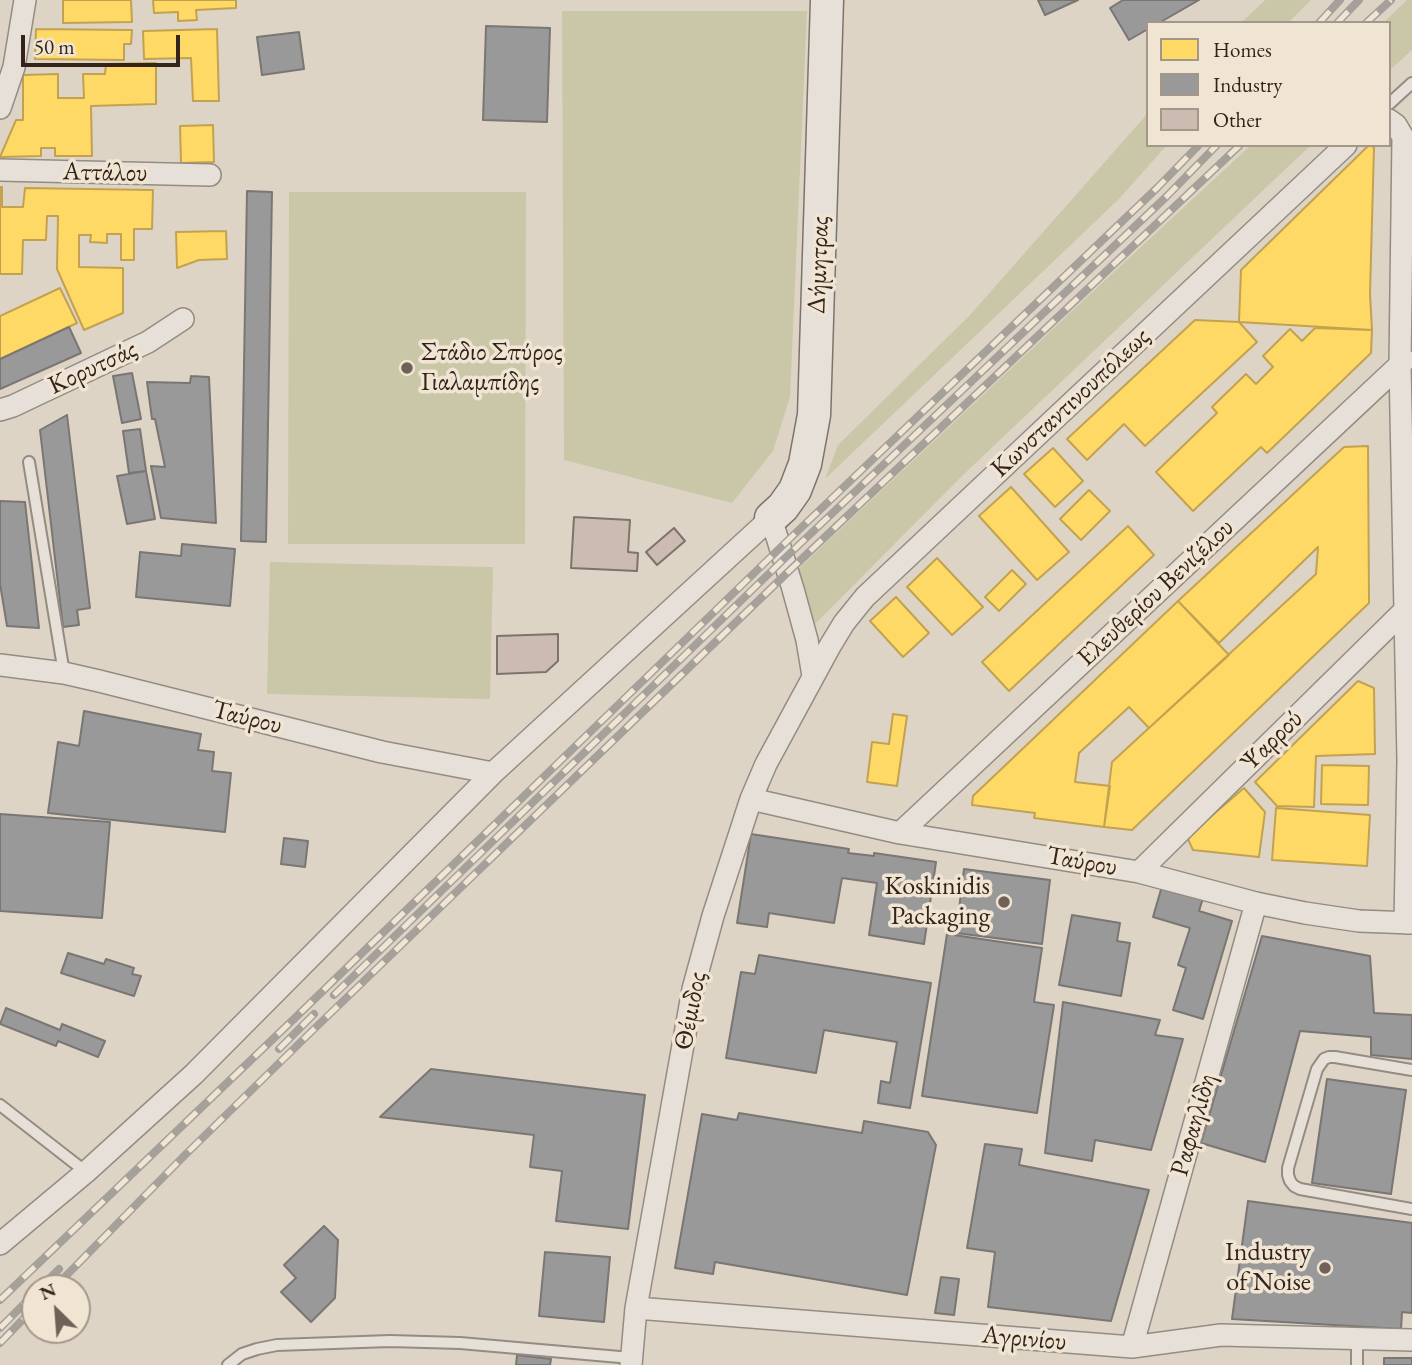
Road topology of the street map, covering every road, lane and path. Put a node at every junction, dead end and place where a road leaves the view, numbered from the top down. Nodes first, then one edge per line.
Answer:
1 (25, 0) edge
2 (827, 0) edge
3 (1412, 83) edge
4 (0, 108) edge
5 (1391, 114) edge
6 (1391, 117) edge
7 (1344, 147) edge
8 (0, 170) edge
9 (210, 175) dead end
10 (183, 319) dead end
11 (1406, 359) edge
12 (0, 410) edge
13 (29, 462) dead end
14 (771, 518) junction
15 (1405, 610) junction
16 (0, 665) edge
17 (64, 673) junction
18 (813, 676) junction
19 (1410, 758) edge
20 (493, 773) junction
21 (751, 799) junction
22 (900, 833) junction
23 (1139, 872) junction
24 (1256, 903) junction
25 (1409, 923) edge
26 (1412, 1070) edge
27 (0, 1105) edge
28 (86, 1172) junction
29 (1412, 1209) edge
30 (0, 1244) edge
31 (636, 1308) junction
32 (1357, 1338) junction
33 (1412, 1340) edge
34 (1132, 1348) junction
35 (631, 1361) edge
36 (228, 1365) edge
37 (1357, 1365) edge

1 - 4 street
2 - 14 street, Δήμητρας
3 - 5 lane
6 - 11 street
7 - 18 street, Κωνσταντινουπόλεως
8 - 9 street, Αττάλου
10 - 12 street, Κορυτσάς
11 - 15 street
11 - 22 street, Ελευθερίου Βενιζέλου
13 - 17 lane
14 - 18 street
14 - 20 street
15 - 19 street
15 - 23 street, Ψαρρού
16 - 17 street, Ταύρου
17 - 20 street, Ταύρου
18 - 21 street, Θέμιδος
19 - 25 street
20 - 28 street
21 - 22 street, Ταύρου
21 - 31 street, Θέμιδος
22 - 23 street, Ταύρου
23 - 24 street, Ταύρου
24 - 25 street, Ταύρου
24 - 34 street, Ραφαηλίδη
26 - 29 lane
27 - 28 lane
28 - 30 street
31 - 34 street, Αγρινίου
31 - 35 street, Θέμιδος
32 - 33 street, Αγρινίου
32 - 34 street, Αγρινίου
32 - 37 lane
35 - 36 lane

